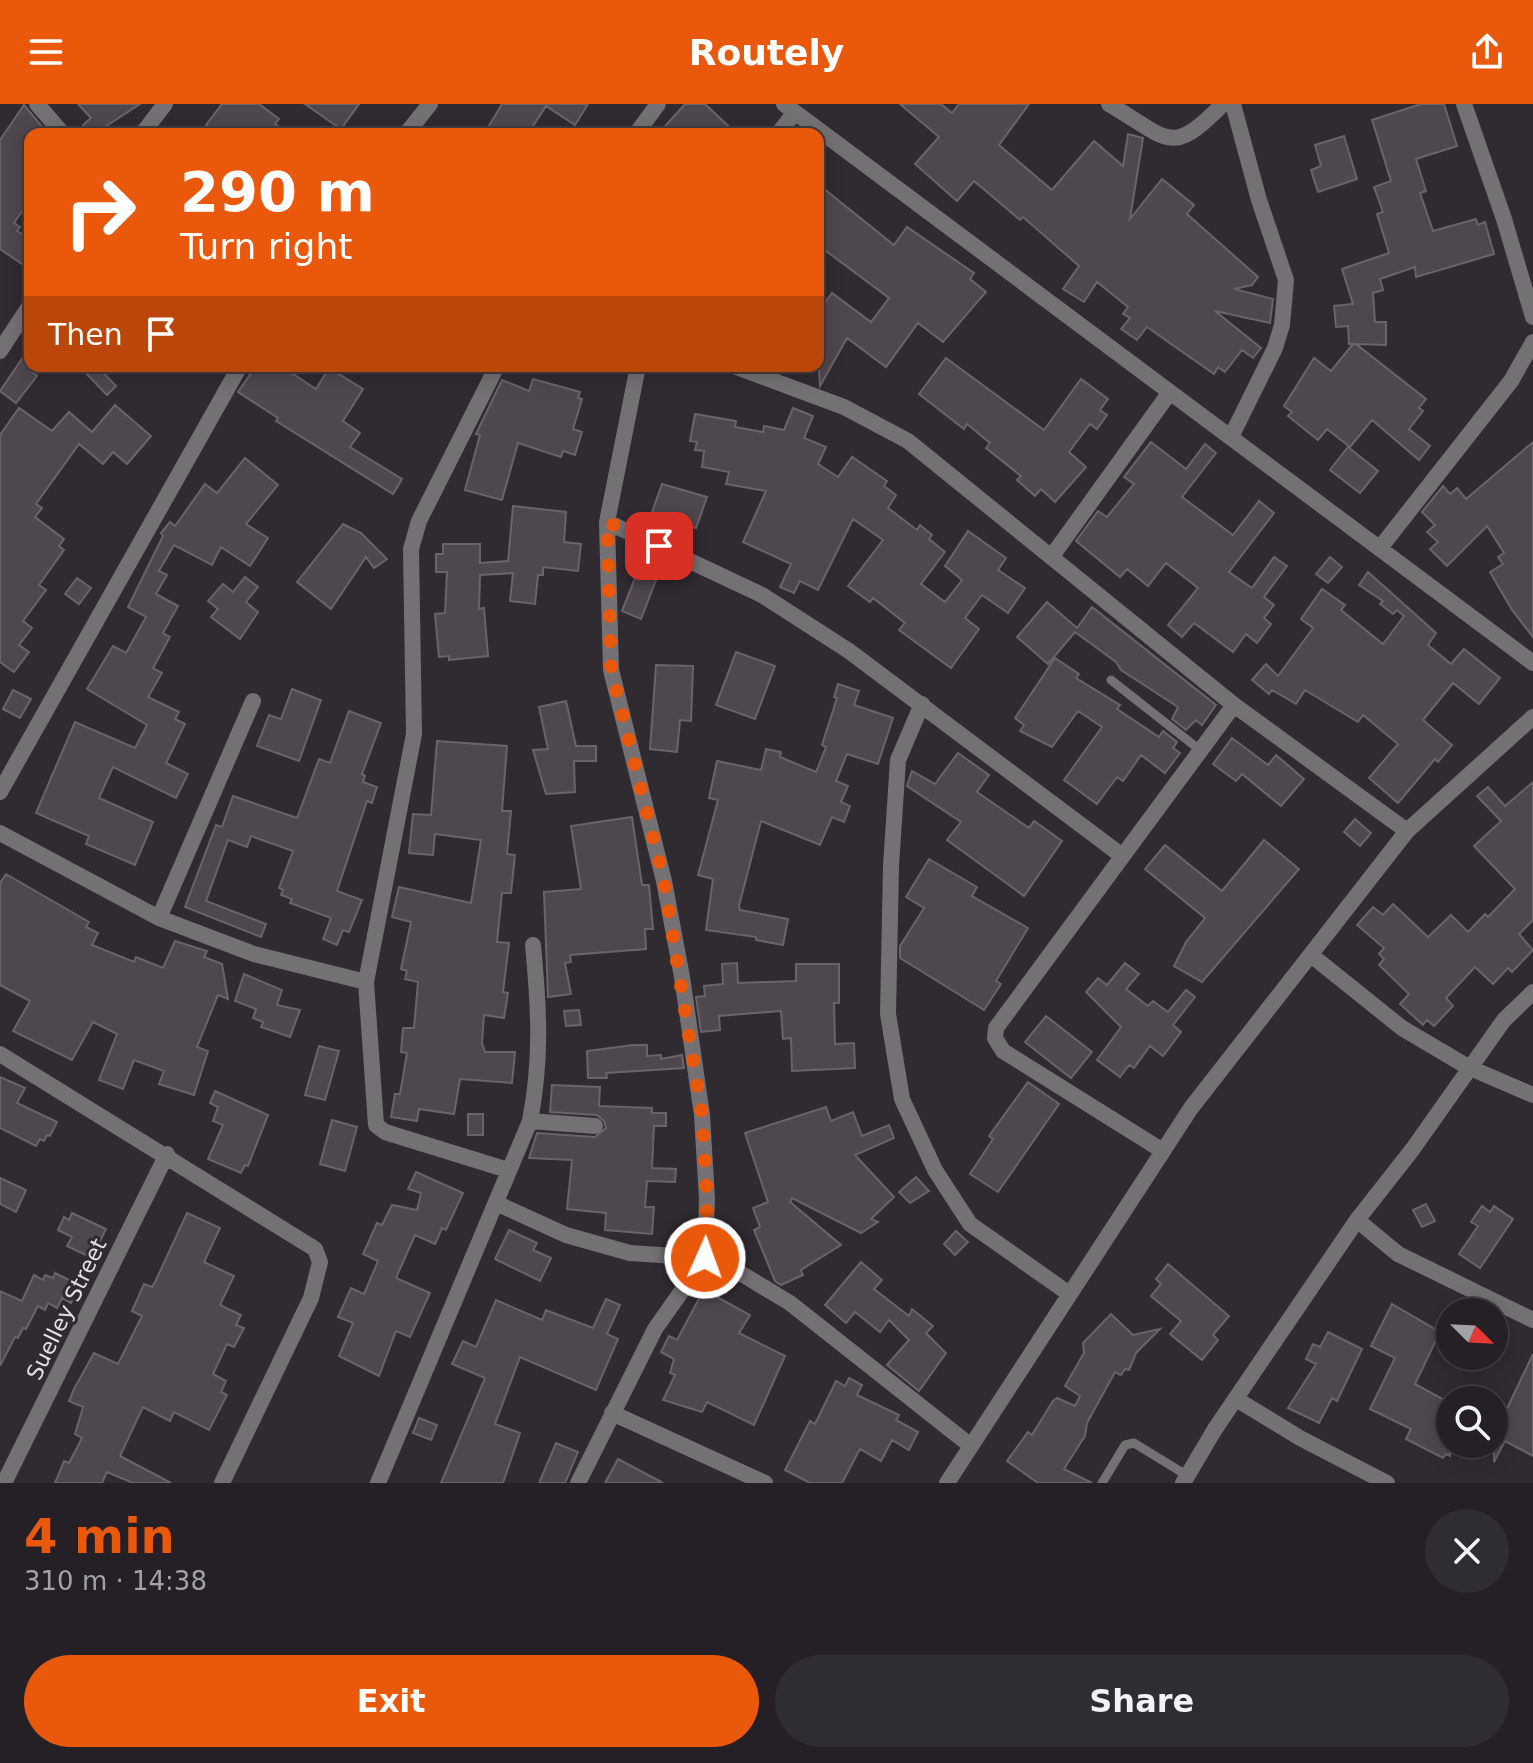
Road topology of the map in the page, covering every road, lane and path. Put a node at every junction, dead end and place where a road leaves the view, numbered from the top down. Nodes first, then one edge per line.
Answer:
1 (37, 104) edge
2 (165, 104) edge
3 (430, 104) edge
4 (658, 104) edge
5 (1109, 104) edge
6 (1223, 104) edge
7 (1233, 104) edge
8 (1464, 104) edge
9 (790, 108) edge
10 (58, 128) edge
11 (147, 128) edge
12 (411, 128) edge
13 (640, 128) edge
14 (781, 128) edge
15 (817, 128) edge
16 (824, 133) edge
17 (24, 314) edge
18 (1533, 317) edge
19 (1533, 342) edge
20 (0, 351) edge
21 (237, 372) edge
22 (494, 372) edge
23 (637, 372) edge
24 (750, 372) edge
25 (1170, 392) junction
26 (1231, 437) junction
27 (607, 522) junction
28 (1380, 548) junction
29 (1052, 556) junction
30 (1533, 663) edge
31 (1111, 680) dead end
32 (253, 701) dead end
33 (922, 704) junction
34 (1234, 705) junction
35 (1533, 717) edge
36 (1200, 750) junction
37 (0, 792) edge
38 (1407, 831) junction
39 (0, 833) edge
40 (1121, 855) junction
41 (159, 918) junction
42 (533, 945) dead end
43 (1311, 955) junction
44 (366, 982) junction
45 (1533, 992) edge
46 (0, 1054) edge
47 (1468, 1067) junction
48 (1533, 1095) edge
49 (530, 1121) junction
50 (595, 1126) dead end
51 (1163, 1151) junction
52 (167, 1154) junction
53 (508, 1170) junction
54 (496, 1203) junction
55 (1357, 1220) junction
56 (705, 1258) junction
57 (1068, 1293) junction
58 (1533, 1320) edge
59 (1236, 1399) junction
60 (612, 1413) junction
61 (971, 1446) junction
62 (1186, 1479) edge
63 (4, 1483) edge
64 (222, 1483) edge
65 (378, 1483) edge
66 (578, 1483) edge
67 (765, 1483) edge
68 (947, 1483) edge
69 (1102, 1483) edge
70 (1387, 1483) edge

1 - 10 street
2 - 11 street
3 - 12 street
4 - 13 street
5 - 6 street
7 - 26 street
8 - 18 street
9 - 14 street
9 - 15 street
16 - 25 street
17 - 20 street
19 - 28 street
21 - 37 street
22 - 44 street
23 - 27 street
24 - 29 street
25 - 26 street
25 - 29 street
26 - 28 street
27 - 33 street
27 - 56 street
28 - 30 street
29 - 34 street
31 - 36 lane
32 - 41 street
33 - 40 street
33 - 57 street
34 - 36 street
34 - 38 street
35 - 38 street
36 - 40 street
38 - 43 street
39 - 41 street
40 - 51 street
41 - 44 street
42 - 49 street
43 - 47 street
43 - 51 street
44 - 53 street
45 - 47 street
46 - 52 street
47 - 48 street
47 - 55 street
49 - 50 street
49 - 53 street
51 - 57 street
52 - 63 street, Suelley Street
52 - 64 street
53 - 54 street
54 - 56 street
54 - 65 street
55 - 58 street
55 - 59 street
56 - 60 street
56 - 61 street
57 - 61 street
59 - 62 street
59 - 70 street
60 - 66 street
60 - 67 street
61 - 68 street
62 - 69 lane

